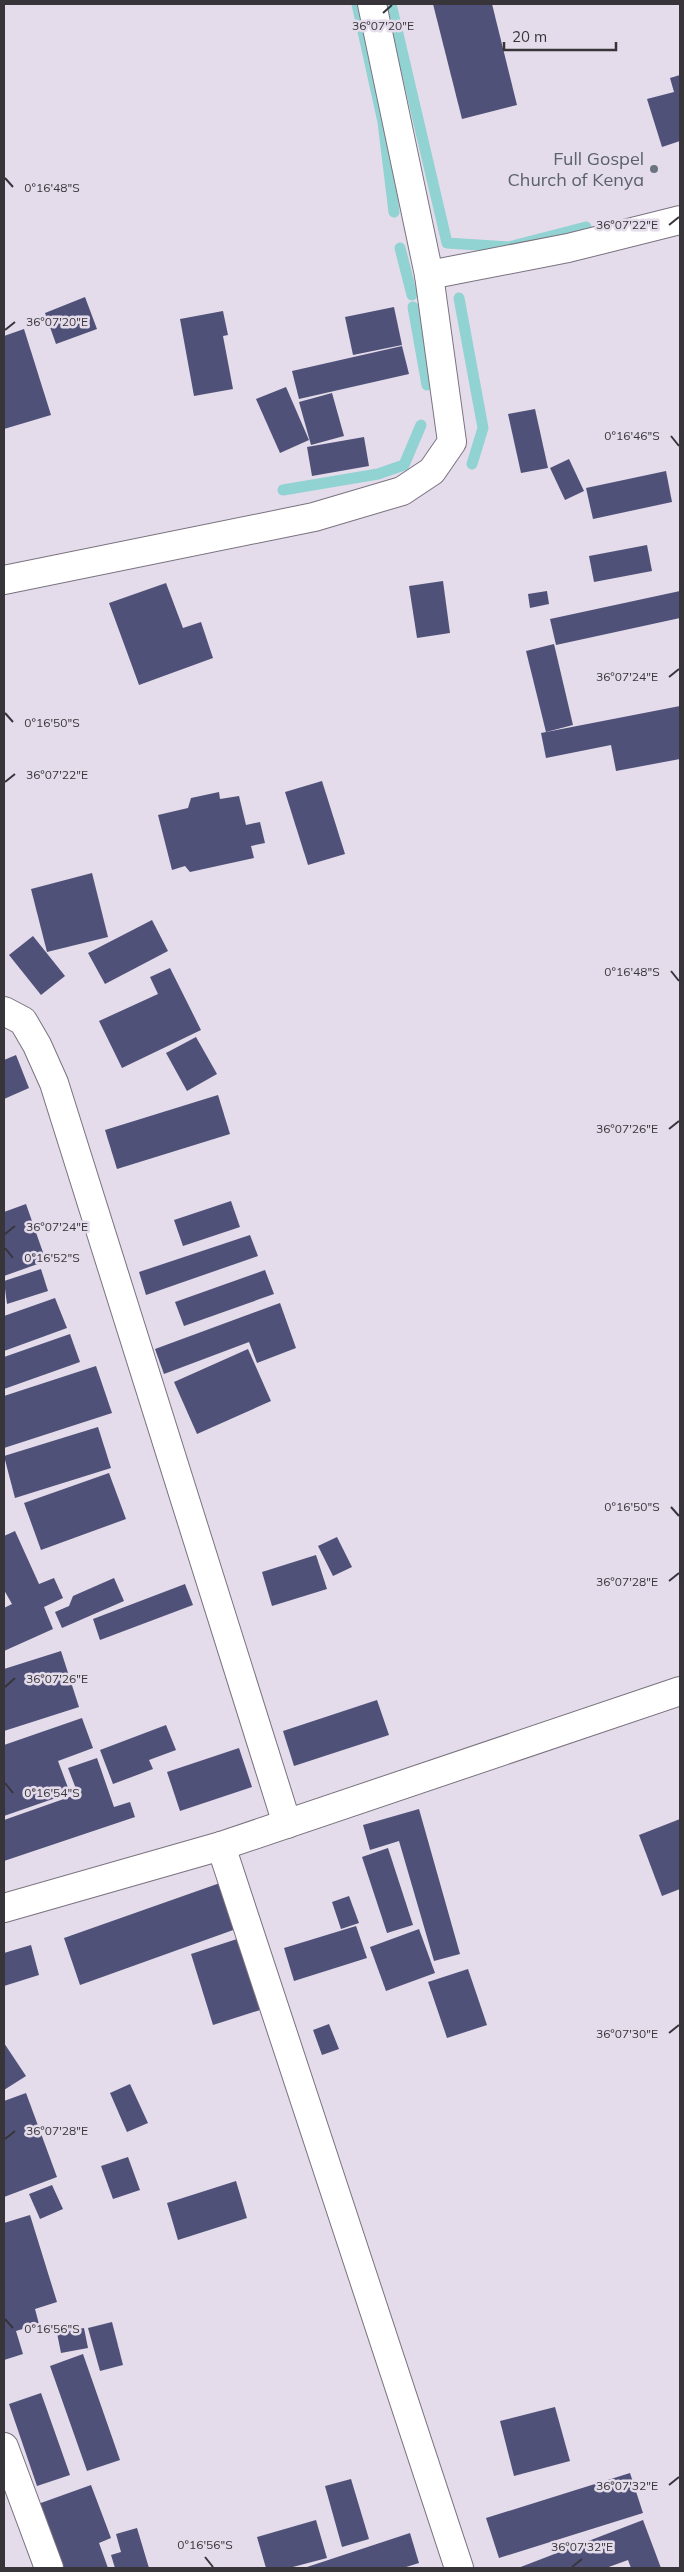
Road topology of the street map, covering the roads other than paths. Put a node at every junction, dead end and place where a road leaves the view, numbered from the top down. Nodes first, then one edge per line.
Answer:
1 (372, 4) edge
2 (680, 220) edge
3 (428, 275) junction
4 (4, 580) edge
5 (4, 1011) edge
6 (680, 1691) edge
7 (287, 1824) junction
8 (221, 1846) junction
9 (4, 1908) edge
10 (4, 2447) edge
11 (49, 2568) edge
12 (459, 2568) edge

1 - 3 street
2 - 3 street
3 - 4 street
5 - 7 street
6 - 7 street
7 - 8 street
8 - 9 street
8 - 12 street
10 - 11 street

